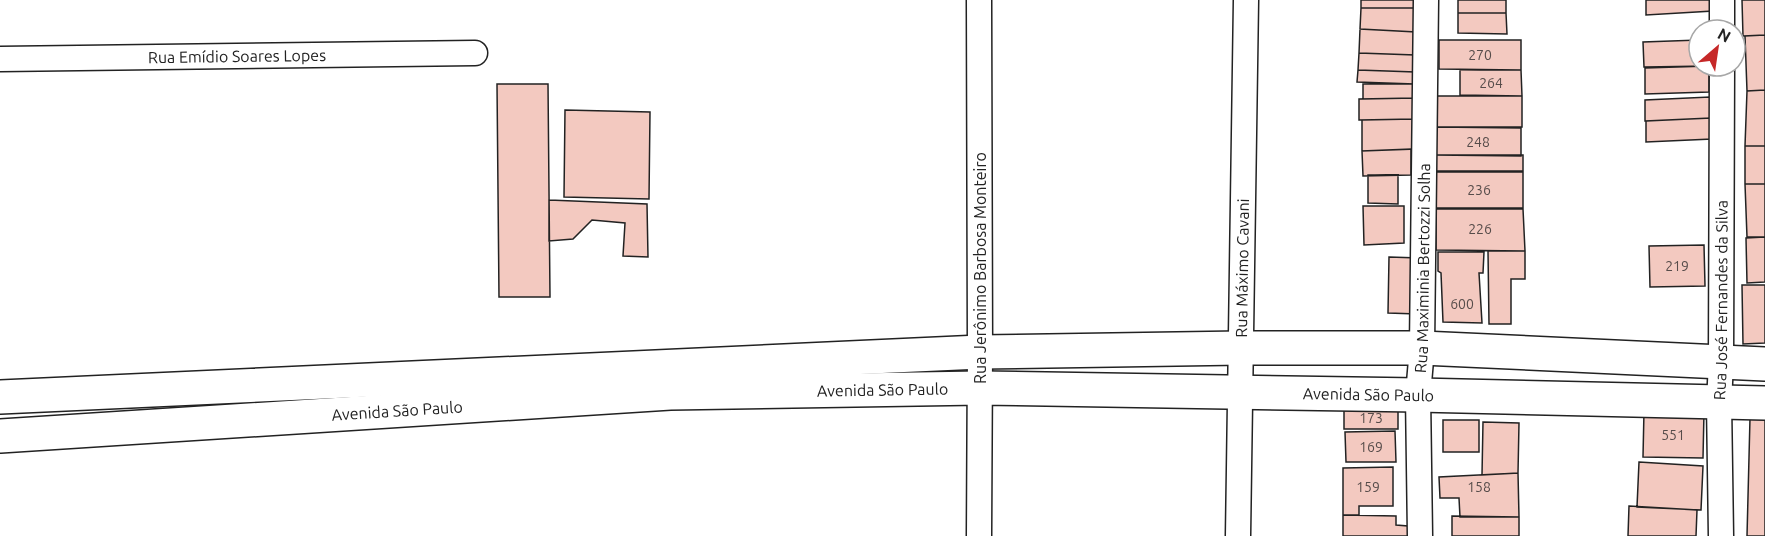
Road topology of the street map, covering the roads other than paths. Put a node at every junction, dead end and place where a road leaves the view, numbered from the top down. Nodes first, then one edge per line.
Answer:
1 (979, 0) edge
2 (1246, 0) edge
3 (1426, 0) edge
4 (1722, 0) edge
5 (1722, 18) edge
6 (475, 53) dead end
7 (0, 59) edge
8 (1722, 78) edge
9 (1241, 348) junction
10 (1422, 348) junction
11 (981, 352) junction
12 (1721, 363) junction
13 (1765, 364) edge
14 (980, 388) junction
15 (1239, 393) junction
16 (1418, 395) junction
17 (0, 397) edge
18 (1719, 402) junction
19 (1765, 403) edge
20 (0, 436) edge
21 (979, 536) edge
22 (1238, 536) edge
23 (1420, 536) edge
24 (1722, 536) edge

1 - 11 street, Rua Jerônimo Barbosa Monteiro
2 - 9 street, Rua Máximo Cavani
3 - 10 street, Rua Maximinia Bertozzi Solha
4 - 5 street
6 - 7 street, Rua Emídio Soares Lopes
8 - 12 street, Rua José Fernandes da Silva
9 - 10 main road, Avenida São Paulo
9 - 11 main road, Avenida São Paulo
9 - 15 street, Rua Máximo Cavani
10 - 12 main road, Avenida São Paulo
10 - 16 street, Rua Maximinia Bertozzi Solha
11 - 14 street, Rua Jerônimo Barbosa Monteiro
11 - 17 main road, Avenida São Paulo
12 - 13 main road, Avenida São Paulo
12 - 18 street, Rua José Fernandes da Silva
14 - 15 main road, Avenida São Paulo
14 - 20 main road, Avenida São Paulo
14 - 21 street, Rua Jerônimo Barbosa Monteiro
15 - 16 main road, Avenida São Paulo
15 - 22 street, Rua Máximo Cavani
16 - 18 main road, Avenida São Paulo
16 - 23 street, Rua Maximinia Bertozzi Solha
18 - 19 main road, Avenida São Paulo
18 - 24 street, Rua José Fernandes da Silva

